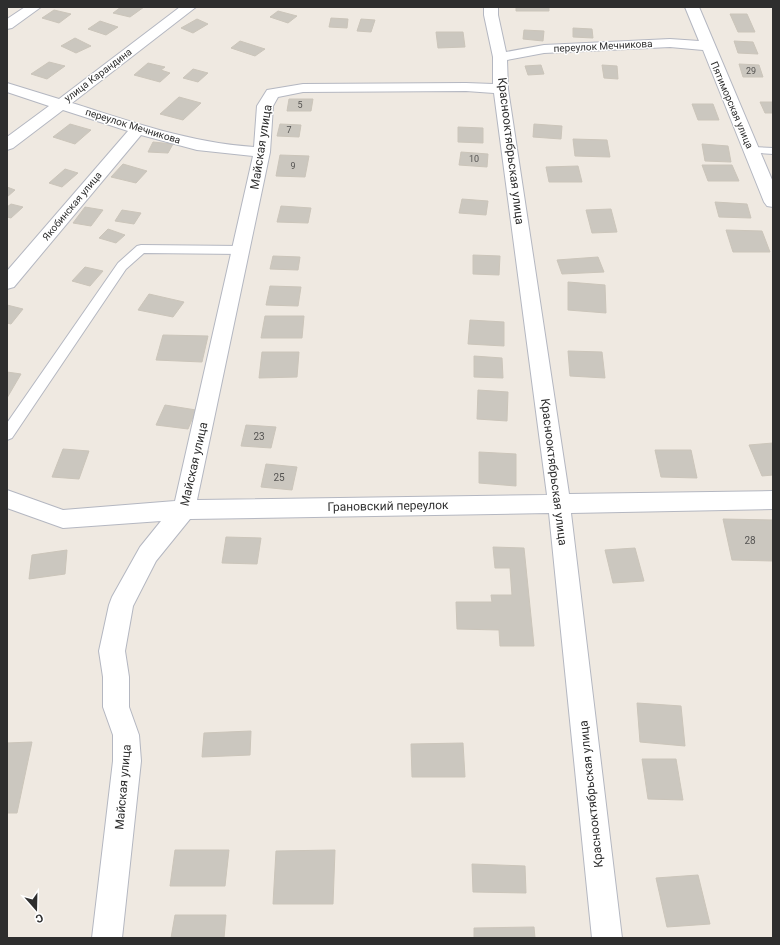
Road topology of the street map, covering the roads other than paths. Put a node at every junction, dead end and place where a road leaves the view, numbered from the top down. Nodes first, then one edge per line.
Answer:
1 (34, 7) edge
2 (189, 7) edge
3 (492, 7) edge
4 (692, 7) edge
5 (7, 25) edge
6 (707, 46) junction
7 (500, 57) junction
8 (7, 87) edge
9 (502, 89) junction
10 (59, 104) junction
11 (138, 129) junction
12 (7, 145) edge
13 (751, 150) junction
14 (773, 151) edge
15 (262, 152) junction
16 (773, 202) edge
17 (241, 250) junction
18 (7, 283) edge
19 (7, 434) edge
20 (7, 498) edge
21 (773, 500) edge
22 (559, 503) junction
23 (184, 510) junction
24 (107, 938) edge
25 (607, 938) edge

1 - 5 street
2 - 10 street, улица Карандина
3 - 7 street, Краснооктябрьская улица
4 - 6 street, Пятиморская улица
6 - 7 street, переулок Мечникова
6 - 13 street, Пятиморская улица
7 - 9 street, Краснооктябрьская улица
8 - 10 street, переулок Мечникова
9 - 15 street, Майская улица
9 - 22 street, Краснооктябрьская улица
10 - 11 street, переулок Мечникова
10 - 12 street, улица Карандина
11 - 15 street, переулок Мечникова
11 - 18 street, Якобинская улица
13 - 14 lane
13 - 16 street, Пятиморская улица
15 - 17 street, Майская улица
17 - 19 lane
17 - 23 street, Майская улица
20 - 23 street, Грановский переулок
21 - 22 street, Грановский переулок
22 - 23 street, Грановский переулок
22 - 25 street, Краснооктябрьская улица
23 - 24 street, Майская улица

